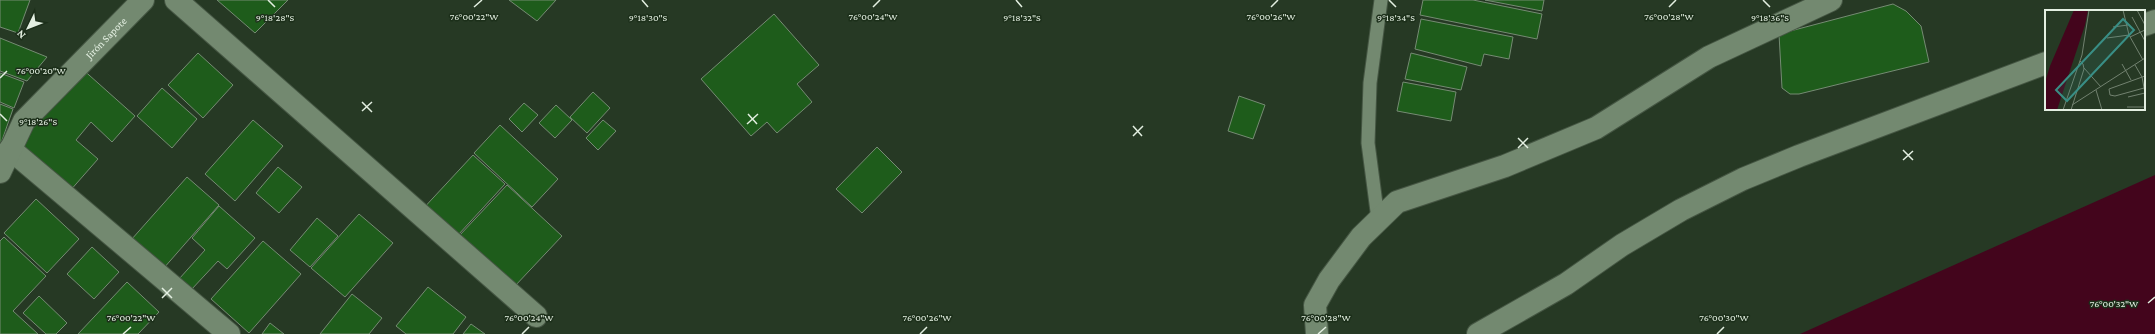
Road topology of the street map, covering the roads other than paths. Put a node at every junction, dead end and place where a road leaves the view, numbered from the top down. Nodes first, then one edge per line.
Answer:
1 (143, 0) edge
2 (176, 0) edge
3 (1381, 0) edge
4 (1831, 0) edge
5 (2155, 21) edge
6 (2145, 25) edge
7 (2045, 63) edge
8 (10, 149) junction
9 (0, 172) edge
10 (1378, 219) junction
11 (536, 316) dead end
12 (229, 334) edge
13 (1317, 334) edge
14 (1478, 334) edge

1 - 8 street, Jirón Sapote
2 - 11 street
3 - 10 lane
4 - 10 street
5 - 6 street
7 - 14 street
8 - 9 street, Jirón Sapote
8 - 12 street
10 - 13 street

